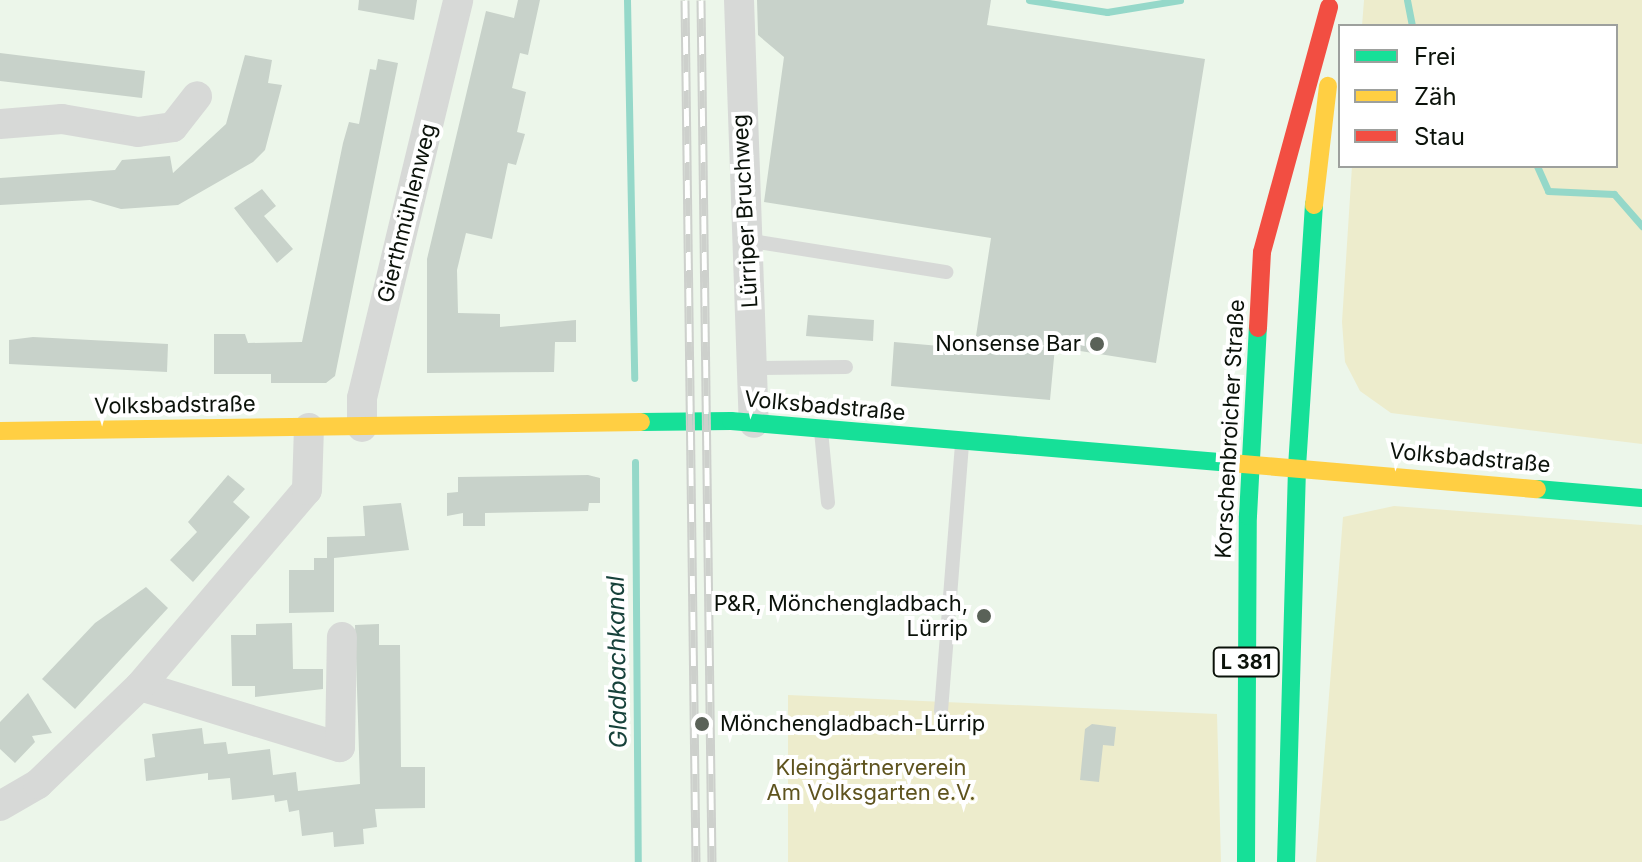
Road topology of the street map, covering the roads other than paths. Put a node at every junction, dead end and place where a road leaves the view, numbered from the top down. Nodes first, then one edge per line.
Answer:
1 (458, 0) edge
2 (739, 0) edge
3 (1329, 4) edge
4 (197, 96) dead end
5 (0, 124) edge
6 (746, 240) junction
7 (946, 272) dead end
8 (846, 367) dead end
9 (752, 368) junction
10 (754, 423) junction
11 (362, 427) junction
12 (309, 428) junction
13 (0, 431) edge
14 (821, 431) junction
15 (963, 442) junction
16 (1252, 462) junction
17 (1297, 467) junction
18 (1642, 498) edge
19 (828, 503) dead end
20 (342, 637) dead end
21 (140, 686) junction
22 (941, 711) dead end
23 (0, 806) edge
24 (1246, 862) edge
25 (1286, 862) edge

1 - 11 street, Gierthmühlenweg
2 - 6 street, Lürriper Bruchweg
3 - 16 main road, Korschenbroicher Straße / L 381
3 - 17 main road, Korschenbroicher Straße / L 381
4 - 5 street
6 - 7 lane
6 - 9 street, Lürriper Bruchweg
8 - 9 lane
9 - 10 street, Lürriper Bruchweg
10 - 11 main road, Volksbadstraße
10 - 14 main road, Volksbadstraße
11 - 12 main road, Volksbadstraße
12 - 13 main road, Volksbadstraße
12 - 21 street
14 - 15 main road, Volksbadstraße
14 - 19 lane
15 - 16 main road, Volksbadstraße
15 - 22 lane
16 - 17 main road, Volksbadstraße
16 - 24 main road, Korschenbroicher Straße / L 381
17 - 18 main road, Volksbadstraße
17 - 25 main road, Korschenbroicher Straße / L 381
20 - 21 street
21 - 23 street

